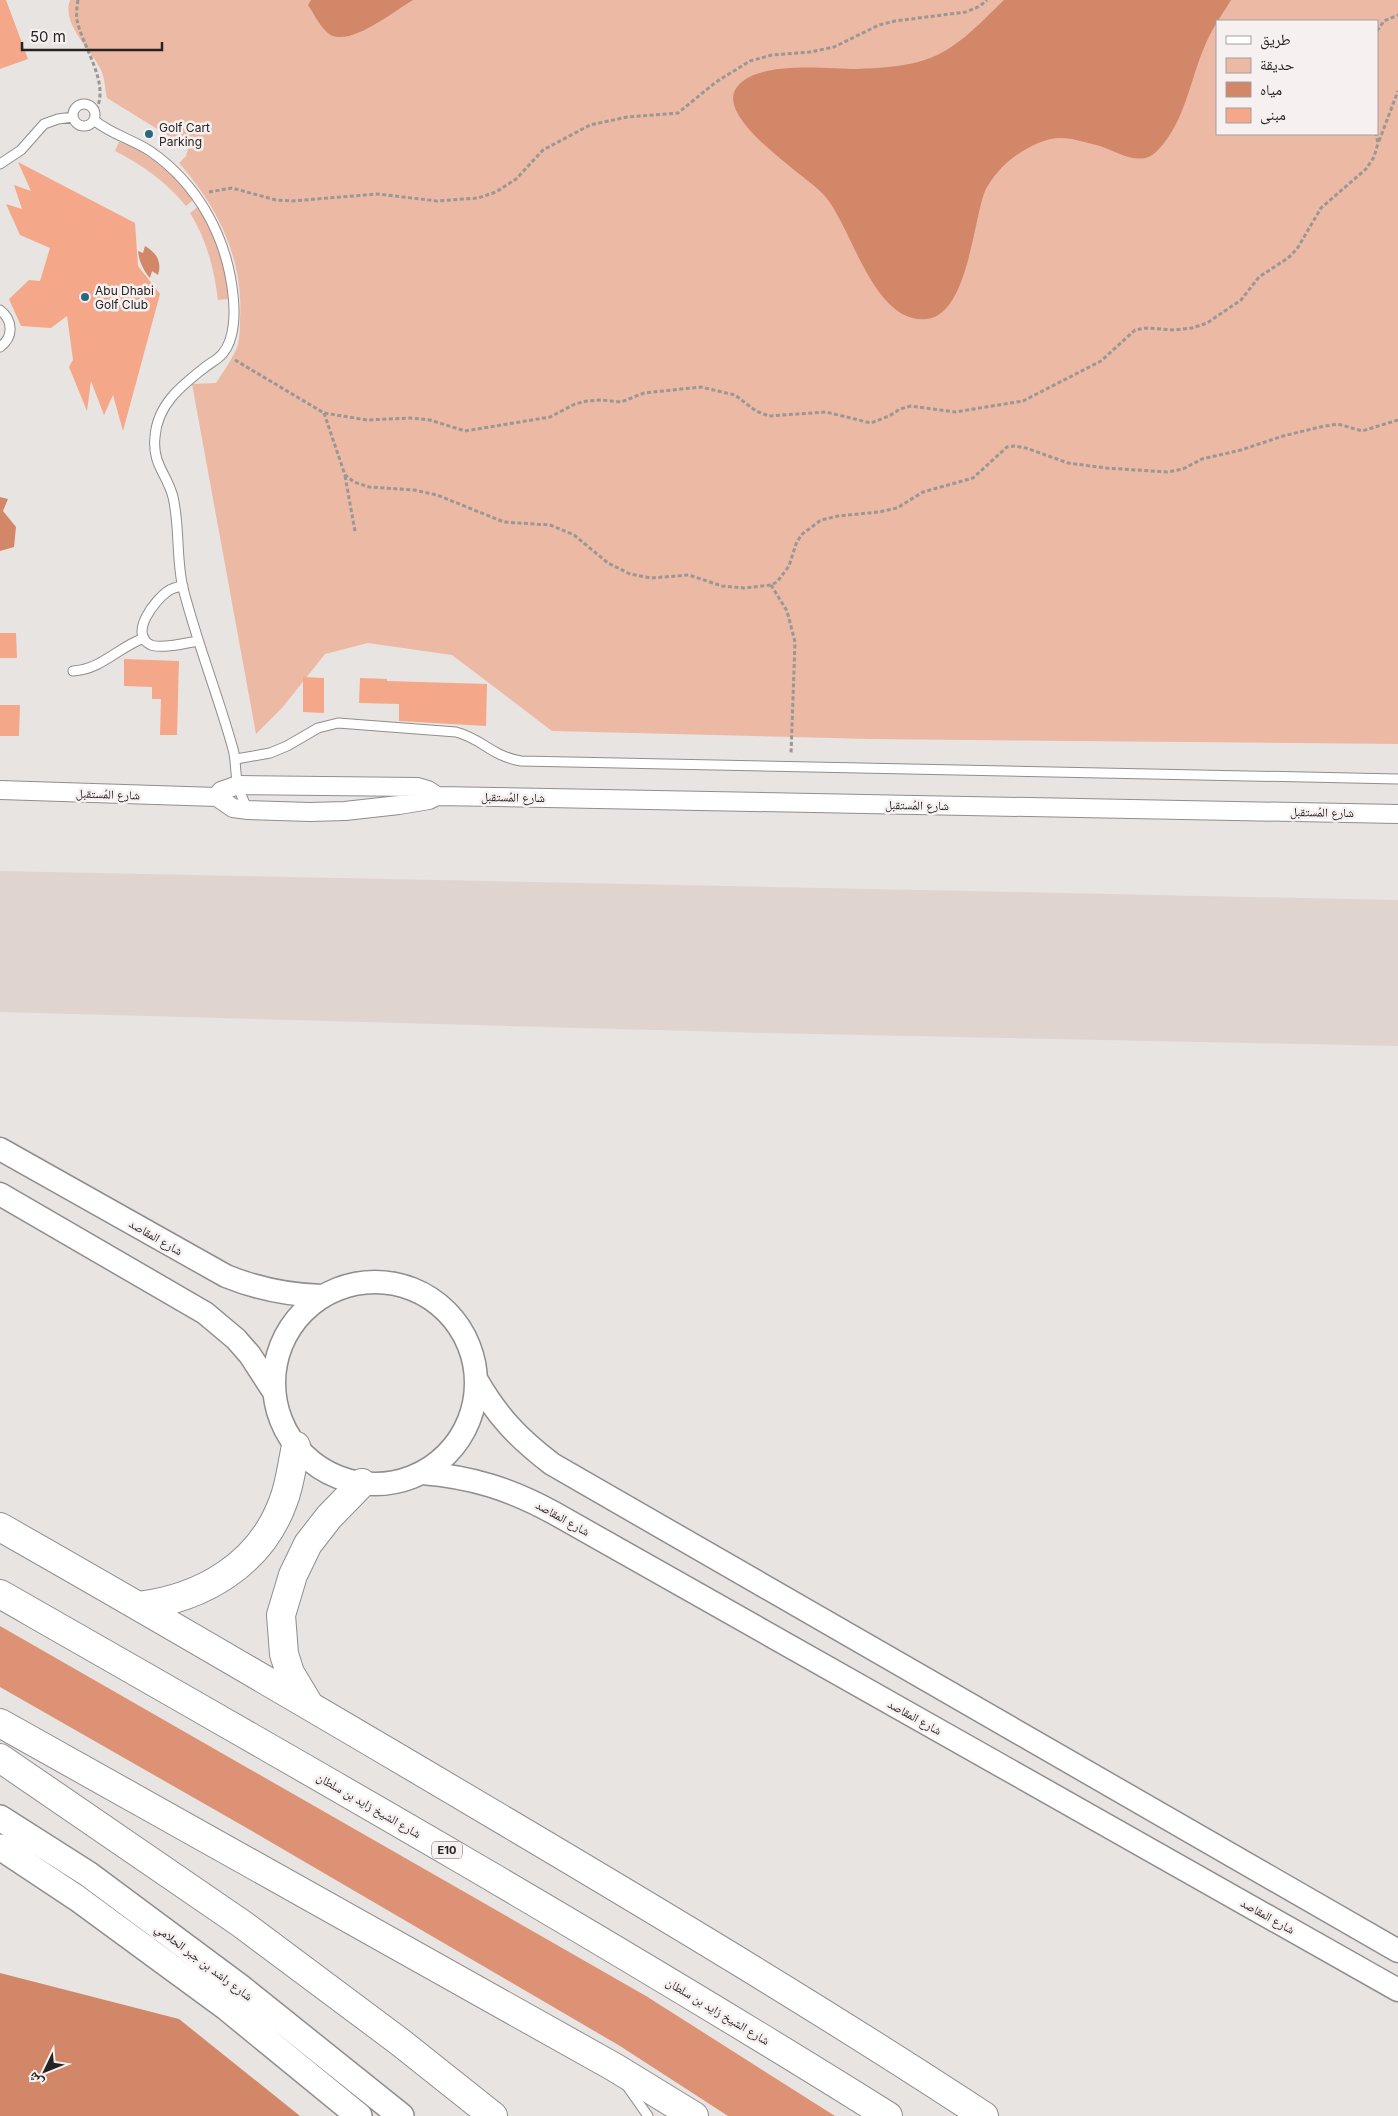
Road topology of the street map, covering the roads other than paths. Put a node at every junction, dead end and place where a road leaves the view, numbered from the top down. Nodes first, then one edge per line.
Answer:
1 (74, 117) junction
2 (94, 120) junction
3 (0, 164) edge
4 (0, 310) edge
5 (0, 347) edge
6 (183, 586) junction
7 (144, 638) junction
8 (198, 641) junction
9 (72, 671) dead end
10 (236, 758) junction
11 (1398, 778) edge
12 (238, 785) junction
13 (0, 790) edge
14 (437, 796) junction
15 (216, 797) junction
16 (248, 810) junction
17 (1398, 814) edge
18 (0, 1149) edge
19 (0, 1194) edge
20 (322, 1296) junction
21 (476, 1379) junction
22 (274, 1392) junction
23 (296, 1446) junction
24 (422, 1472) junction
25 (362, 1483) junction
26 (0, 1527) edge
27 (0, 1594) edge
28 (138, 1606) junction
29 (310, 1706) junction
30 (0, 1723) edge
31 (0, 1758) edge
32 (0, 1818) edge
33 (0, 1847) edge
34 (1398, 1950) edge
35 (1398, 1990) edge
36 (614, 2067) junction
37 (359, 2116) edge
38 (401, 2116) edge
39 (493, 2116) edge
40 (648, 2116) edge
41 (694, 2116) edge
42 (888, 2116) edge
43 (984, 2116) edge

1 - 2 lane
1 - 2 lane
1 - 3 lane
2 - 6 lane
4 - 5 lane
6 - 7 lane
6 - 8 lane
7 - 8 lane
7 - 9 lane
8 - 10 lane
10 - 11 lane
10 - 12 lane
12 - 14 street, شارع المُستقبل
12 - 15 street, شارع المُستقبل
12 - 16 lane
13 - 15 street, شارع المُستقبل
14 - 16 street, شارع المُستقبل
14 - 17 street, شارع المُستقبل
15 - 16 street, شارع المُستقبل
18 - 20 street, شارع المقاصد
19 - 22 street
20 - 21 street
20 - 22 street
21 - 24 street
21 - 34 street
22 - 23 street
23 - 25 street
23 - 28 highway
24 - 25 street
24 - 35 street, شارع المقاصد
25 - 29 highway
26 - 28 highway
27 - 42 highway, شارع الشيخ زايد بن سلطان / E10
28 - 29 highway
29 - 43 highway
30 - 36 highway
31 - 39 highway
32 - 38 main road, شارع راشد بن جبر الحلامي
33 - 37 main road, شارع راشد بن جبر الحلامي
36 - 40 lane
36 - 41 highway

